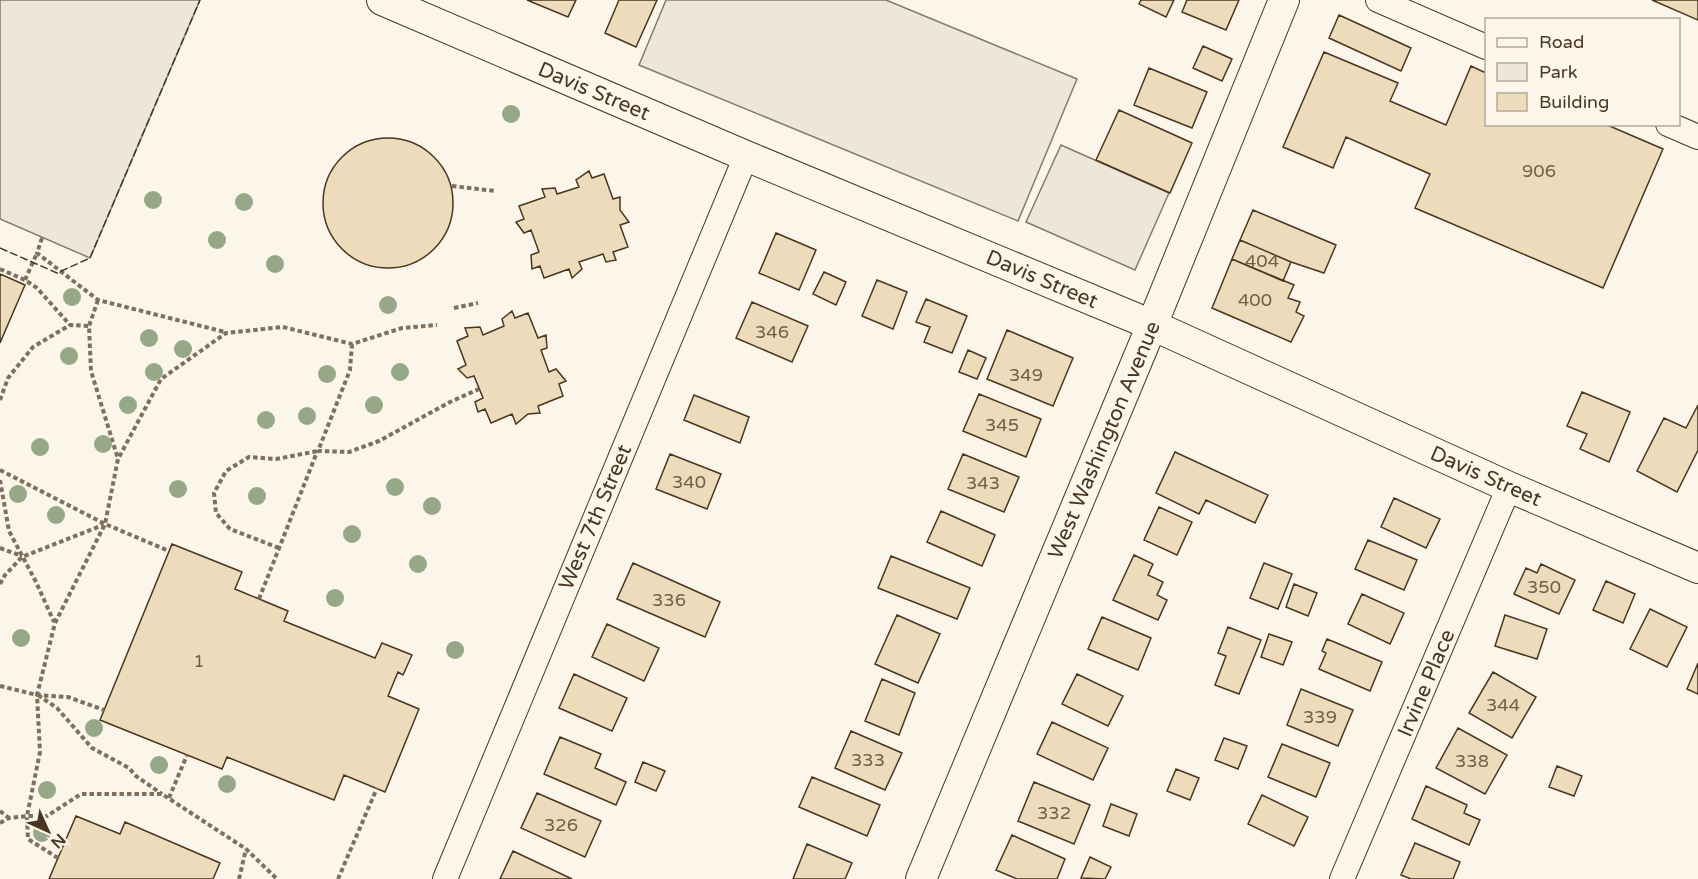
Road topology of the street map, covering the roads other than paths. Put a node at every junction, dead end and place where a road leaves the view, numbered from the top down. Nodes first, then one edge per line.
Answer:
1 (382, 0) edge
2 (1284, 0) edge
3 (1378, 0) edge
4 (1485, 47) edge
5 (1673, 126) edge
6 (1698, 137) edge
7 (746, 156) junction
8 (1152, 325) junction
9 (1509, 487) junction
10 (1698, 568) edge
11 (445, 879) edge
12 (921, 879) edge
13 (1342, 879) edge

1 - 7 street, Davis Street
2 - 8 street, West Washington Avenue
3 - 4 street
5 - 6 street
7 - 8 street, Davis Street
7 - 11 street, West 7th Street
8 - 9 street, Davis Street
8 - 12 street, West Washington Avenue
9 - 10 street, Davis Street
9 - 13 street, Irvine Place

